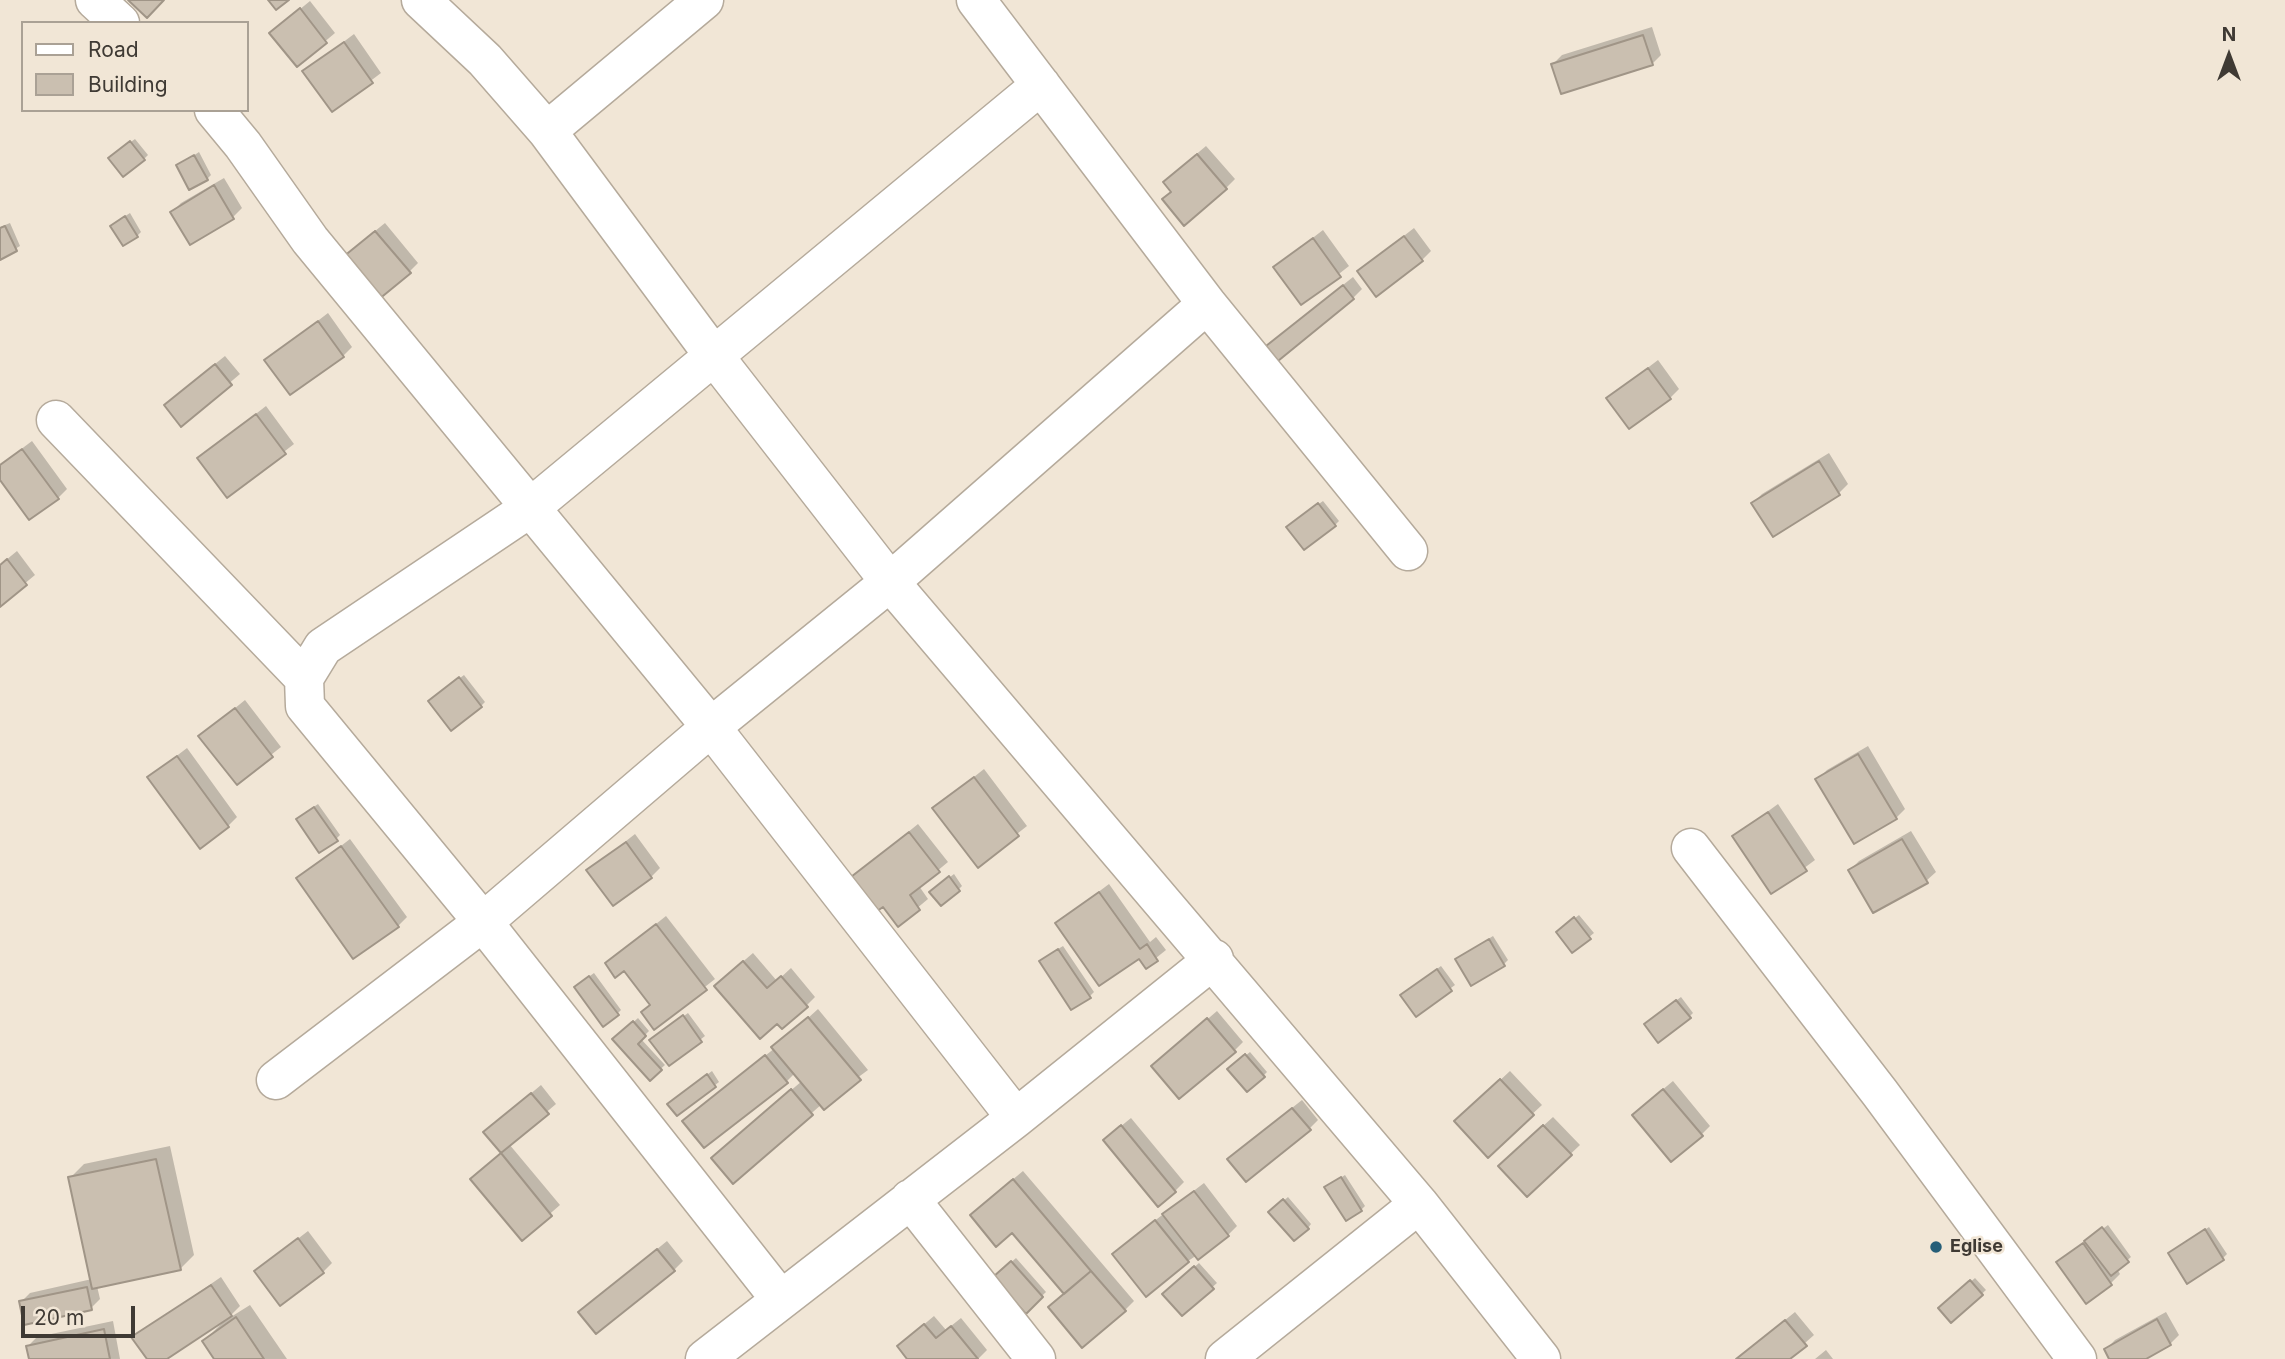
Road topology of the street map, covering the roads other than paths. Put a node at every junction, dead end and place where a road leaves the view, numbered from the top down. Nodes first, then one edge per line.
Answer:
1 (95, 0) edge
2 (421, 0) edge
3 (704, 0) edge
4 (976, 0) edge
5 (118, 21) edge
6 (1041, 85) junction
7 (216, 112) edge
8 (547, 131) junction
9 (1207, 304) junction
10 (714, 356) junction
11 (56, 420) dead end
12 (530, 508) junction
13 (1408, 551) dead end
14 (890, 582) junction
15 (304, 678) junction
16 (711, 727) junction
17 (1691, 848) dead end
18 (483, 922) junction
19 (1213, 959) junction
20 (276, 1080) dead end
21 (1016, 1118) junction
22 (910, 1199) junction
23 (1419, 1204) junction
24 (780, 1300) junction
25 (705, 1359) edge
26 (1036, 1359) edge
27 (1226, 1359) edge
28 (1541, 1359) edge
29 (2077, 1359) edge

1 - 5 street
2 - 8 street
3 - 8 street
4 - 6 street
6 - 9 street
6 - 10 street
7 - 12 street
8 - 10 street
9 - 13 street
9 - 14 street
10 - 12 street
10 - 14 street
11 - 15 street
12 - 15 street
12 - 16 street
14 - 16 street
14 - 19 street
15 - 18 street
16 - 18 street
16 - 21 street
17 - 29 street
18 - 20 street
18 - 24 street
19 - 21 street
19 - 23 street
21 - 22 street
22 - 24 street
22 - 26 street
23 - 27 street
23 - 28 street
24 - 25 street

